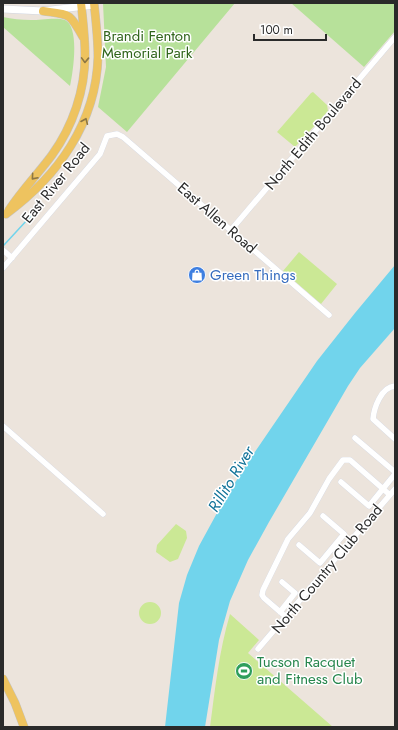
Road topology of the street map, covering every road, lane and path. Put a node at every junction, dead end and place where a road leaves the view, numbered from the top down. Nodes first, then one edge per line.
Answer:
1 (94, 4) edge
2 (81, 5) edge
3 (3, 9) edge
4 (43, 11) junction
5 (395, 37) edge
6 (85, 40) junction
7 (123, 137) joint
8 (5, 216) edge
9 (232, 230) junction
10 (3, 250) edge
11 (12, 258) junction
12 (3, 268) edge
13 (329, 316) dead end
14 (395, 386) edge
15 (3, 426) edge
16 (355, 438) dead end
17 (395, 439) edge
18 (395, 473) edge
19 (341, 482) dead end
20 (383, 489) junction
21 (395, 489) edge
22 (390, 495) junction
23 (103, 514) dead end
24 (323, 516) dead end
25 (299, 545) dead end
26 (331, 550) junction
27 (338, 556) junction
28 (282, 582) dead end
29 (280, 612) junction
30 (286, 617) junction
31 (258, 650) dead end
32 (3, 680) edge
33 (24, 727) edge

1 - 2 street
8 -> 1 main road, East River Road
2 - 4 street
2 - 6 main road, East River Road
3 - 4 street
4 - 6 main road
5 - 9 street, North Edith Boulevard
6 -> 8 main road, East River Road
7 - 9 street, East Allen Road
7 - 11 street, East River Road
9 - 13 street, East Allen Road
10 - 11 street
11 - 12 street, East River Road
14 - 17 street
15 - 23 street
16 - 18 street
18 - 20 street
19 - 20 street
20 - 22 street
20 - 29 street
21 - 22 street, North Country Club Road
22 - 27 street, North Country Club Road
24 - 26 street
25 - 26 street
26 - 27 street
27 - 30 street, North Country Club Road
28 - 29 street
29 - 30 street
30 - 31 street, North Country Club Road
32 - 33 main road

